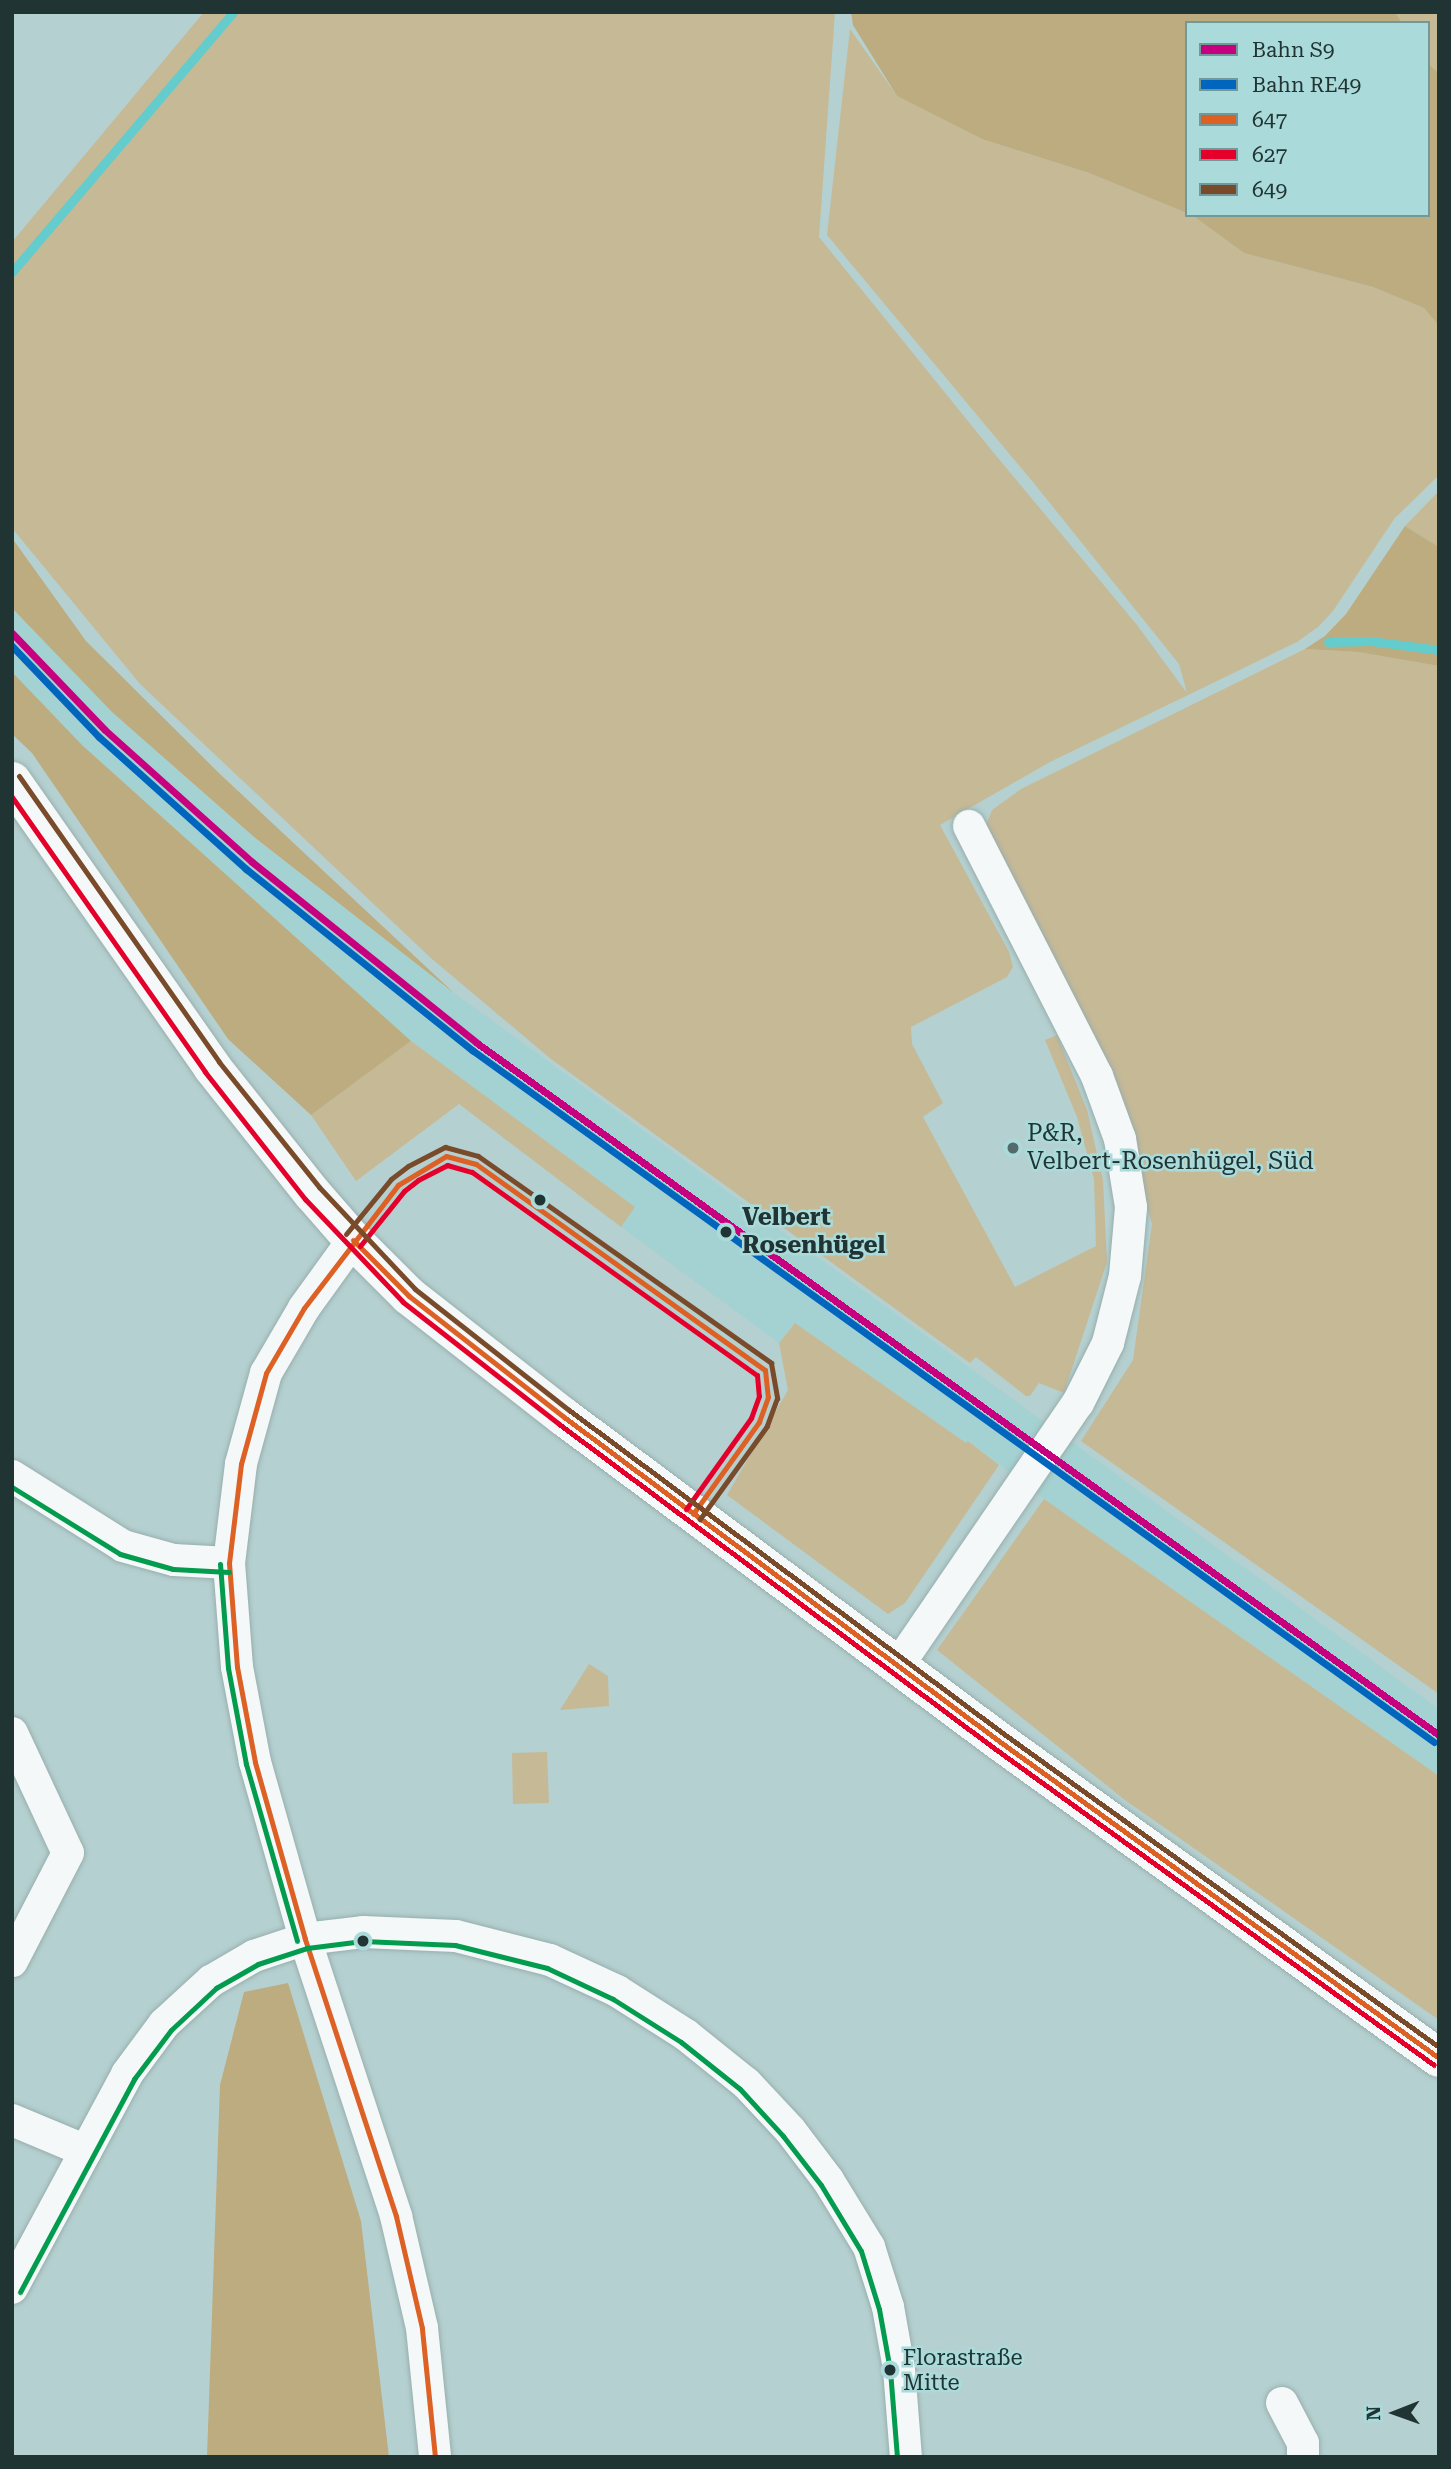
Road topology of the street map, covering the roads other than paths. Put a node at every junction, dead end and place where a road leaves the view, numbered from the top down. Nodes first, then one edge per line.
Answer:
1 (12, 781) edge
2 (969, 826) dead end
3 (353, 1240) junction
4 (12, 1476) edge
5 (229, 1563) junction
6 (899, 1664) junction
7 (12, 1733) edge
8 (305, 1939) junction
9 (12, 1961) edge
10 (1439, 2058) edge
11 (12, 2120) edge
12 (86, 2151) junction
13 (12, 2288) edge
14 (1282, 2403) dead end
15 (435, 2457) edge
16 (906, 2457) edge
17 (1303, 2457) edge

1 - 3 street
2 - 6 street
3 - 5 street
3 - 6 street
4 - 5 street
5 - 8 street
6 - 10 street
7 - 9 street
8 - 12 street
8 - 15 street
8 - 16 street
11 - 12 street
12 - 13 street
14 - 17 street

